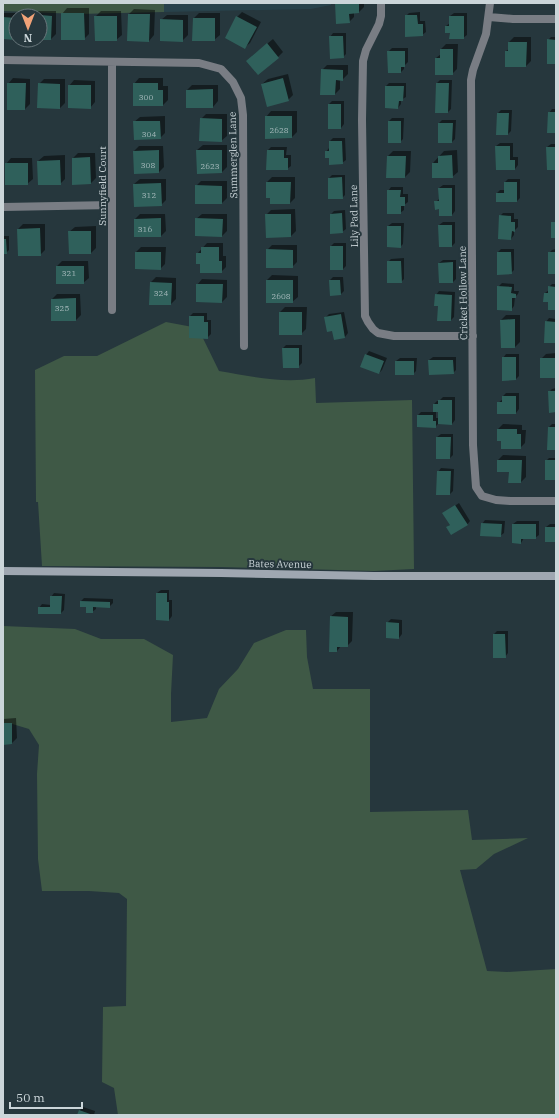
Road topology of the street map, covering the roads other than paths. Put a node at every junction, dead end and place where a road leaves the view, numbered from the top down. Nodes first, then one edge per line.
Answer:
1 (381, 3) edge
2 (490, 3) edge
3 (489, 17) junction
4 (556, 19) edge
5 (3, 60) edge
6 (112, 62) junction
7 (112, 205) junction
8 (3, 207) edge
9 (112, 310) dead end
10 (473, 336) junction
11 (244, 346) dead end
12 (556, 501) edge
13 (3, 571) edge
14 (556, 576) edge

1 - 10 street, Lily Pad Lane
2 - 3 street, Cricket Hollow Lane
3 - 4 street
3 - 10 street, Cricket Hollow Lane
5 - 6 street, Summerglen Lane
6 - 7 street, Sunnyfield Court
6 - 11 street, Summerglen Lane
7 - 8 street
7 - 9 street, Sunnyfield Court
10 - 12 street, Cricket Hollow Lane
13 - 14 street, Bates Avenue

